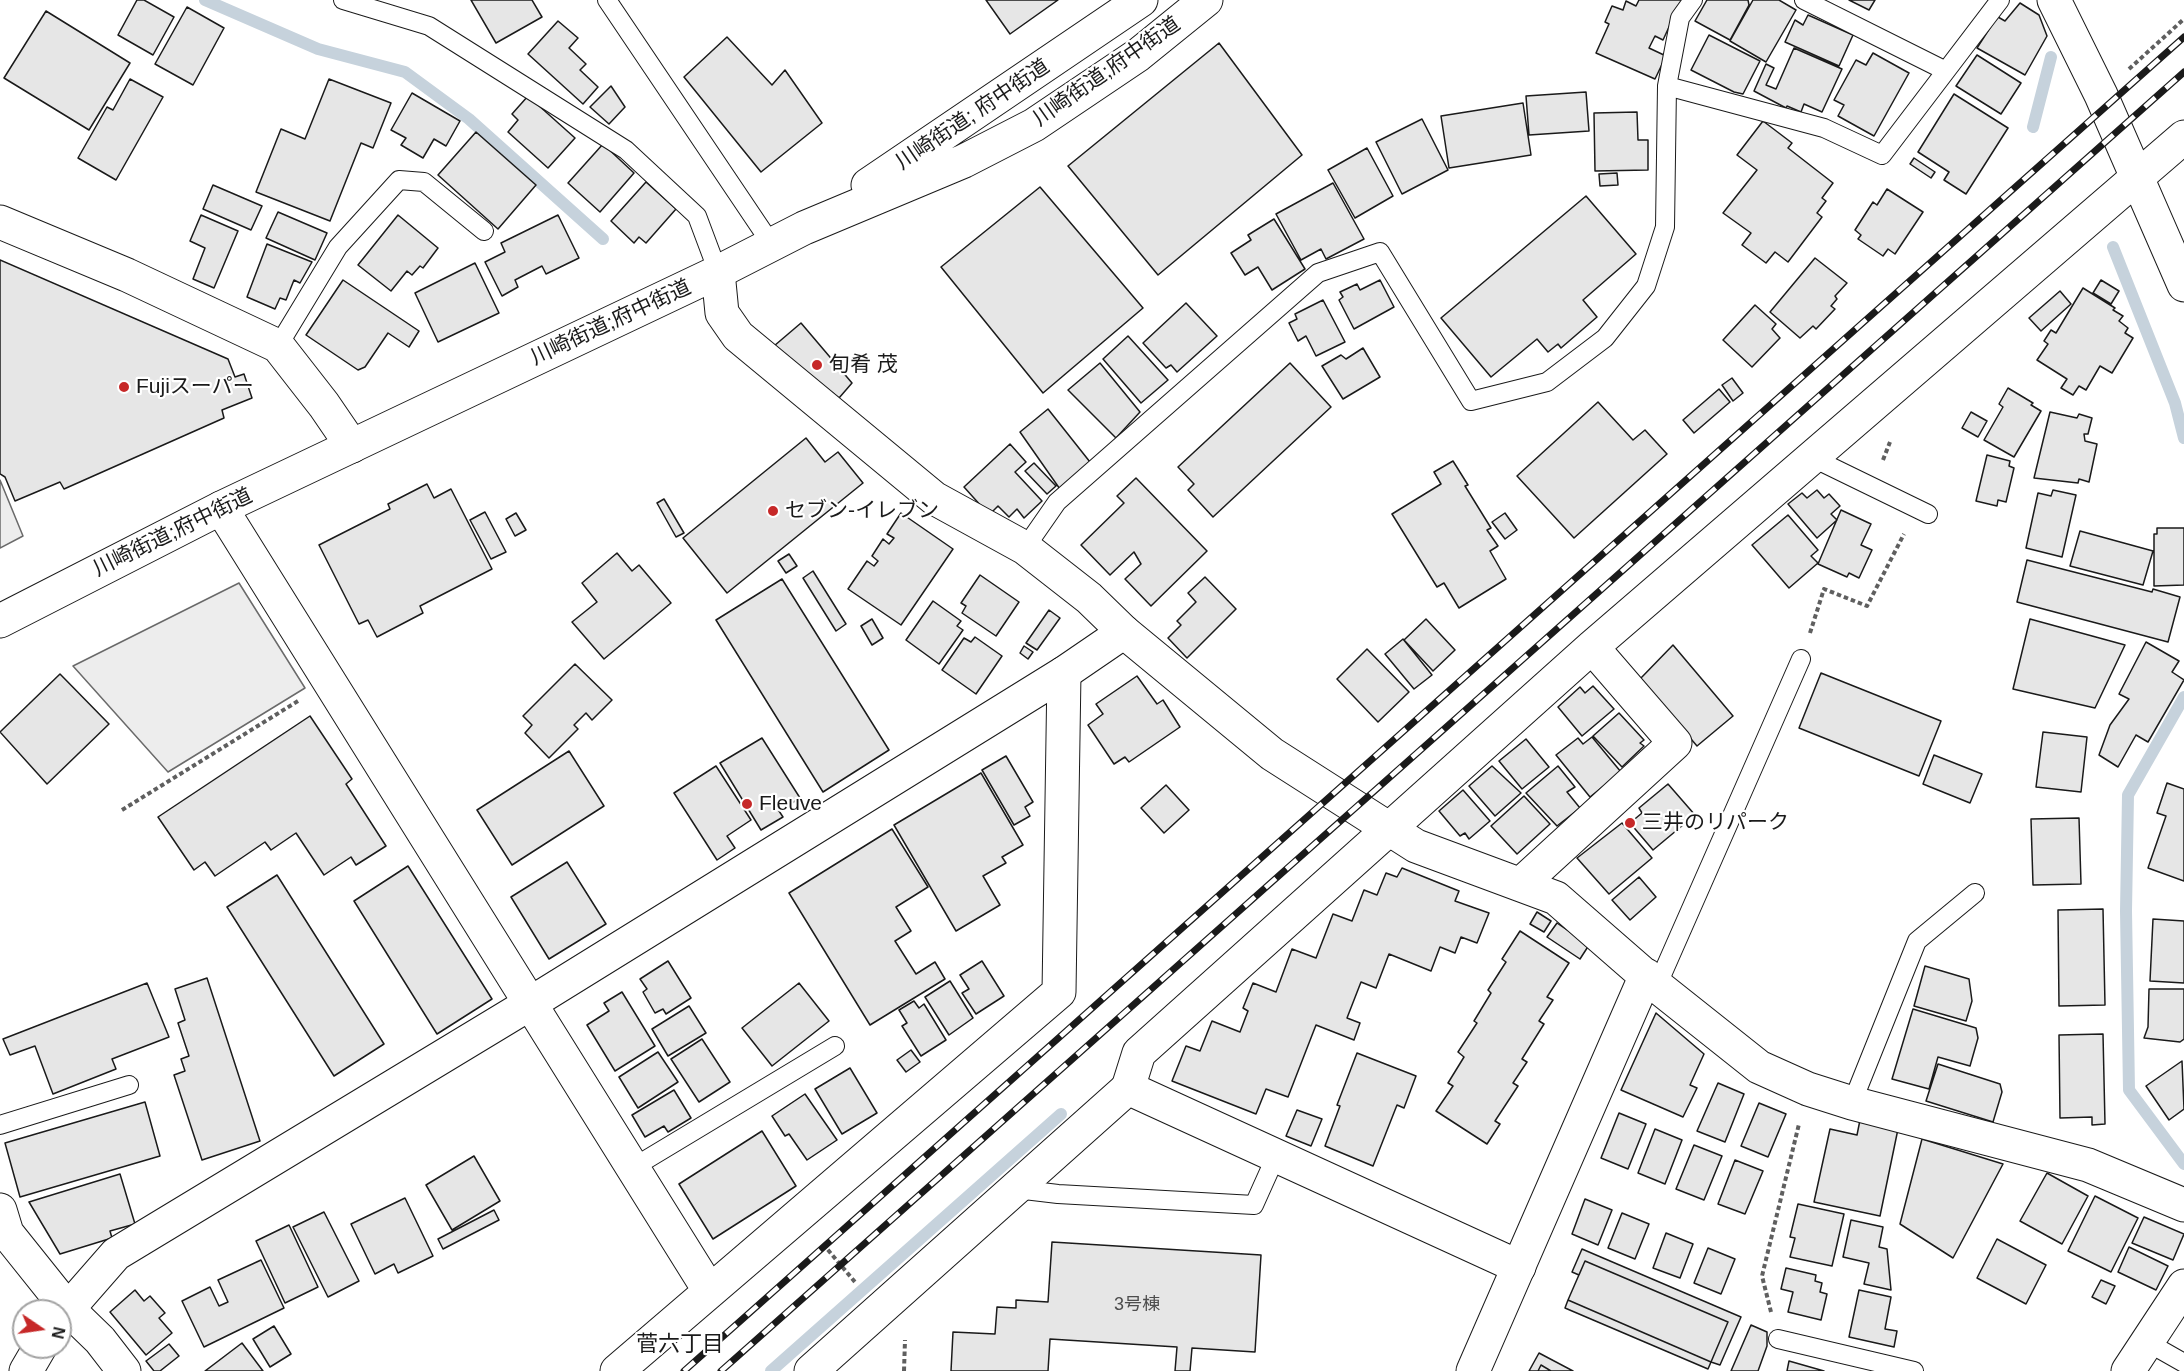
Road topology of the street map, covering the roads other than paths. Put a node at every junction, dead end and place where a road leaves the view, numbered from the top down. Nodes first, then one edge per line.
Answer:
1 (343, 0) edge
2 (607, 0) edge
3 (1141, 0) edge
4 (1206, 0) edge
5 (1693, 0) edge
6 (1804, 0) edge
7 (2000, 0) edge
8 (2054, 0) edge
9 (1944, 70) junction
10 (1667, 86) junction
11 (2184, 137) edge
12 (2137, 176) junction
13 (0, 222) edge
14 (804, 228) junction
15 (484, 231) dead end
16 (772, 245) junction
17 (718, 272) junction
18 (2184, 285) edge
19 (278, 346) junction
20 (352, 446) junction
21 (1813, 458) junction
22 (221, 508) junction
23 (1922, 512) road end
24 (1025, 548) junction
25 (0, 621) edge
26 (1124, 632) junction
27 (1592, 647) junction
28 (1801, 659) road end
29 (1064, 673) junction
30 (1387, 830) junction
31 (1521, 884) junction
32 (1975, 893) dead end
33 (1651, 980) junction
34 (531, 1003) junction
35 (835, 1046) dead end
36 (129, 1084) dead end
37 (1128, 1088) junction
38 (1852, 1103) junction
39 (0, 1125) edge
40 (1276, 1156) junction
41 (634, 1167) junction
42 (1016, 1189) junction
43 (2184, 1205) edge
44 (0, 1210) edge
45 (1519, 1267) junction
46 (2184, 1286) edge
47 (710, 1290) junction
48 (53, 1299) edge
49 (72, 1303) edge
50 (72, 1320) edge
51 (1778, 1339) road end
52 (2147, 1342) junction
53 (2181, 1361) edge
54 (124, 1371) edge
55 (617, 1371) edge
56 (811, 1371) edge
57 (1473, 1371) edge
58 (1914, 1371) edge
59 (2128, 1371) edge

1 - 17 lane
2 - 16 lane
3 - 14 street, 川崎街道; 府中街道
4 - 14 street, 川崎街道;府中街道
5 - 10 lane
6 - 9 lane
7 - 9 lane
8 - 12 street
9 - 10 lane
10 - 24 lane
11 - 12 street
12 - 18 street
12 - 21 street
13 - 19 street
14 - 16 street, 川崎街道;府中街道
15 - 19 lane
16 - 17 street, 川崎街道;府中街道
17 - 20 street, 川崎街道;府中街道
17 - 24 street
19 - 20 street
20 - 22 street, 川崎街道;府中街道
21 - 23 lane
21 - 27 street
22 - 25 street, 川崎街道;府中街道
22 - 34 street
24 - 26 street
26 - 29 street
26 - 30 street
27 - 30 street
27 - 31 street
28 - 33 lane
29 - 34 street
29 - 47 street
30 - 31 street
30 - 37 street
31 - 33 street
32 - 38 lane
33 - 38 street
33 - 45 street
34 - 41 street
34 - 49 street
35 - 41 lane
36 - 39 lane
37 - 40 street
37 - 42 street
38 - 43 street
40 - 42 lane
40 - 45 street
41 - 47 street
42 - 56 street
44 - 48 street
45 - 57 street
46 - 52 street
47 - 55 street
50 - 54 street
51 - 58 lane
52 - 53 lane
52 - 59 street

